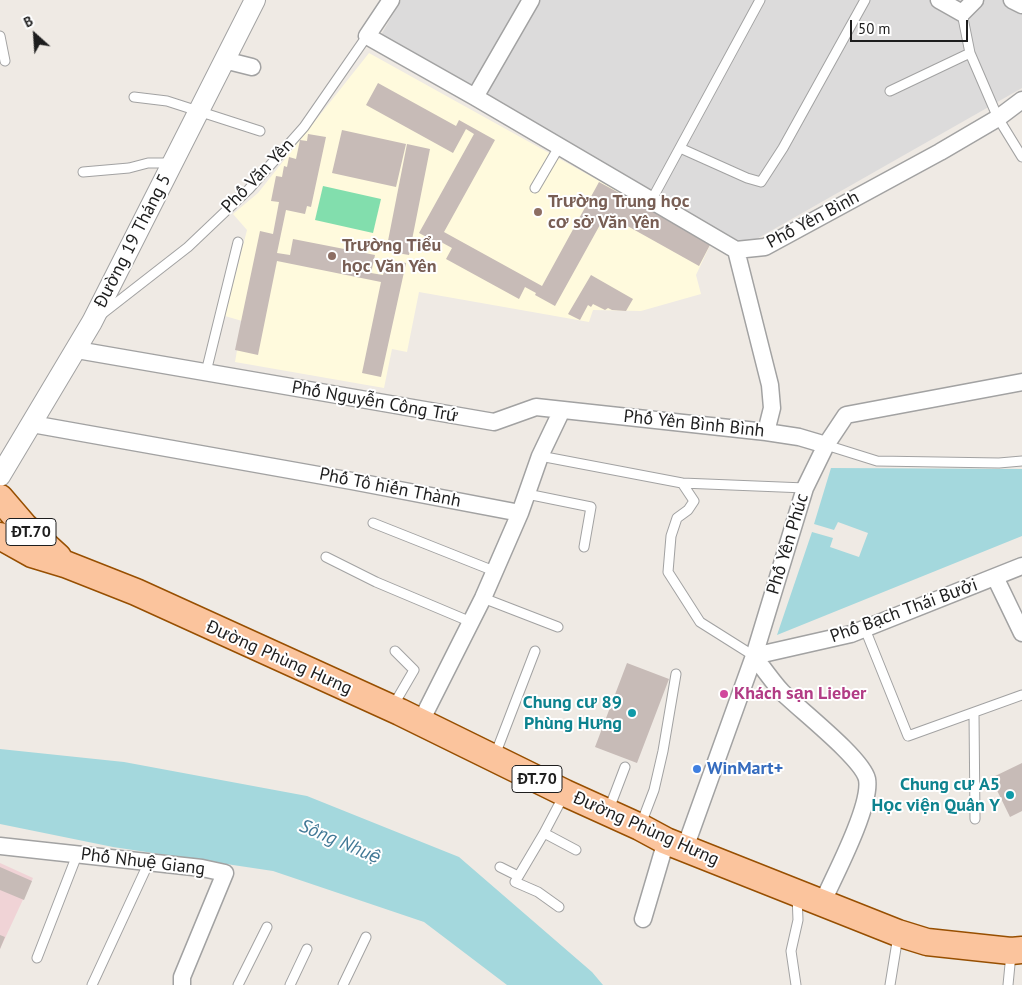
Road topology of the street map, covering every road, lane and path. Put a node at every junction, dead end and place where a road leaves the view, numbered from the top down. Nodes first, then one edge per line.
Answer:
1 (255, 0) edge
2 (390, 0) edge
3 (531, 0) edge
4 (760, 0) edge
5 (865, 0) edge
6 (939, 0) edge
7 (975, 0) edge
8 (1012, 0) edge
9 (1022, 5) edge
10 (962, 13) junction
11 (0, 36) edge
12 (367, 36) junction
13 (970, 53) junction
14 (224, 60) junction
15 (5, 61) dead end
16 (252, 67) dead end
17 (890, 91) dead end
18 (134, 97) dead end
19 (475, 97) junction
20 (1022, 100) edge
21 (198, 112) junction
22 (998, 118) junction
23 (260, 131) dead end
24 (559, 147) junction
25 (680, 148) junction
26 (1022, 157) edge
27 (172, 163) junction
28 (83, 172) dead end
29 (535, 188) dead end
30 (651, 201) junction
31 (238, 242) dead end
32 (736, 250) junction
33 (92, 322) junction
34 (77, 350) junction
35 (206, 372) junction
36 (1022, 382) edge
37 (562, 410) junction
38 (32, 424) junction
39 (766, 432) junction
40 (826, 445) junction
41 (540, 456) junction
42 (1022, 461) edge
43 (0, 476) edge
44 (682, 484) junction
45 (805, 488) junction
46 (527, 494) junction
47 (0, 498) edge
48 (520, 513) junction
49 (373, 523) dead end
50 (0, 536) edge
51 (584, 547) dead end
52 (326, 557) dead end
53 (66, 564) junction
54 (1022, 566) edge
55 (494, 571) junction
56 (995, 577) junction
57 (482, 598) junction
58 (471, 622) junction
59 (558, 627) dead end
60 (864, 629) junction
61 (1022, 634) edge
62 (535, 650) dead end
63 (395, 651) dead end
64 (754, 656) junction
65 (676, 674) dead end
66 (1022, 695) edge
67 (391, 709) junction
68 (974, 713) junction
69 (420, 723) junction
70 (494, 758) junction
71 (625, 768) dead end
72 (565, 793) junction
73 (608, 812) junction
74 (975, 819) dead end
75 (640, 827) junction
76 (544, 833) junction
77 (675, 845) junction
78 (0, 846) edge
79 (576, 850) dead end
80 (77, 854) junction
81 (149, 862) junction
82 (500, 867) dead end
83 (518, 876) junction
84 (797, 893) junction
85 (822, 903) junction
86 (559, 908) dead end
87 (643, 919) dead end
88 (266, 927) dead end
89 (898, 933) junction
90 (366, 937) dead end
91 (307, 949) dead end
92 (1017, 950) edge
93 (37, 958) dead end
94 (92, 985) edge
95 (182, 985) edge
96 (238, 985) edge
97 (290, 985) edge
98 (343, 985) edge
99 (796, 985) edge
100 (890, 985) edge
101 (1008, 985) edge

1 - 14 street, Đường 19 Tháng 5
2 - 12 street, Phố Văn Yên
3 - 19 street
4 - 25 lane
5 - 25 lane
6 - 10 street
7 - 10 street
8 - 9 street
10 - 13 lane
11 - 15 lane
12 - 19 street
12 - 33 lane, Phố Văn Yên
13 - 17 lane
13 - 22 lane
14 - 16 street
14 - 21 street, Đường 19 Tháng 5
18 - 21 lane
19 - 24 street
20 - 22 street, Phố Yên Bình
21 - 23 lane
21 - 27 street, Đường 19 Tháng 5
22 - 26 lane
22 - 32 street, Phố Yên Bình
24 - 29 lane
24 - 30 street
25 - 30 lane
27 - 28 lane
27 - 33 street, Đường 19 Tháng 5
30 - 32 street
31 - 35 lane
32 - 39 street
33 - 34 street, Đường 19 Tháng 5
34 - 35 street, Phố Nguyễn Công Trứ
34 - 38 street, Đường 19 Tháng 5
35 - 37 street, Phố Nguyễn Công Trứ
36 - 40 street, Phố Yên Phúc
37 - 39 street, Phố Yên Bình Bình
37 - 41 street
38 - 43 street, Đường 19 Tháng 5
38 - 48 street, Phố Tô hiến Thành
39 - 40 street, Phố Yên Bình Bình
40 - 42 lane
40 - 45 street, Phố Yên Phúc
41 - 44 lane
41 - 46 street
44 - 45 lane
44 - 64 lane
45 - 64 street, Phố Yên Phúc
46 - 48 street
46 - 51 lane
47 - 53 main road, Đường Phùng Hưng / ĐT.70
48 - 55 street
49 - 55 lane
50 - 53 main road, Đường Phùng Hưng / ĐT.70
52 - 58 lane
53 - 67 main road, Đường Phùng Hưng / ĐT.70
54 - 56 street, Phố Bạch Thái Bưởi
55 - 57 street
56 - 60 street, Phố Bạch Thái Bưởi
56 - 61 street
57 - 58 street
57 - 59 lane
58 - 69 street
60 - 64 street, Phố Bạch Thái Bưởi
60 - 68 lane
62 - 70 lane
63 - 67 lane
64 - 77 street, Phố Yên Phúc
64 - 85 street
65 - 75 lane
66 - 68 lane
67 - 69 main road, Đường Phùng Hưng / ĐT.70
68 - 74 lane
69 - 70 main road, Đường Phùng Hưng / ĐT.70
70 - 72 main road, Đường Phùng Hưng / ĐT.70
71 - 73 lane
72 - 73 main road, Đường Phùng Hưng / ĐT.70
72 - 76 lane
73 - 75 main road, Đường Phùng Hưng / ĐT.70
75 - 77 main road, Đường Phùng Hưng / ĐT.70
76 - 79 lane
76 - 83 lane
77 - 84 main road, Đường Phùng Hưng / ĐT.70
77 - 87 street, Phố Yên Phúc
78 - 80 street, Phố Nhuệ Giang
80 - 81 street, Phố Nhuệ Giang
80 - 93 lane
81 - 94 lane
81 - 95 street, Phố Nhuệ Giang
82 - 83 lane
83 - 86 lane
84 - 85 main road, Đường Phùng Hưng / ĐT.70
84 - 99 lane
85 - 89 main road, Đường Phùng Hưng / ĐT.70
88 - 96 lane
89 - 92 main road, Đường Phùng Hưng / ĐT.70
89 - 100 lane
90 - 98 lane
91 - 97 lane
92 - 101 lane

